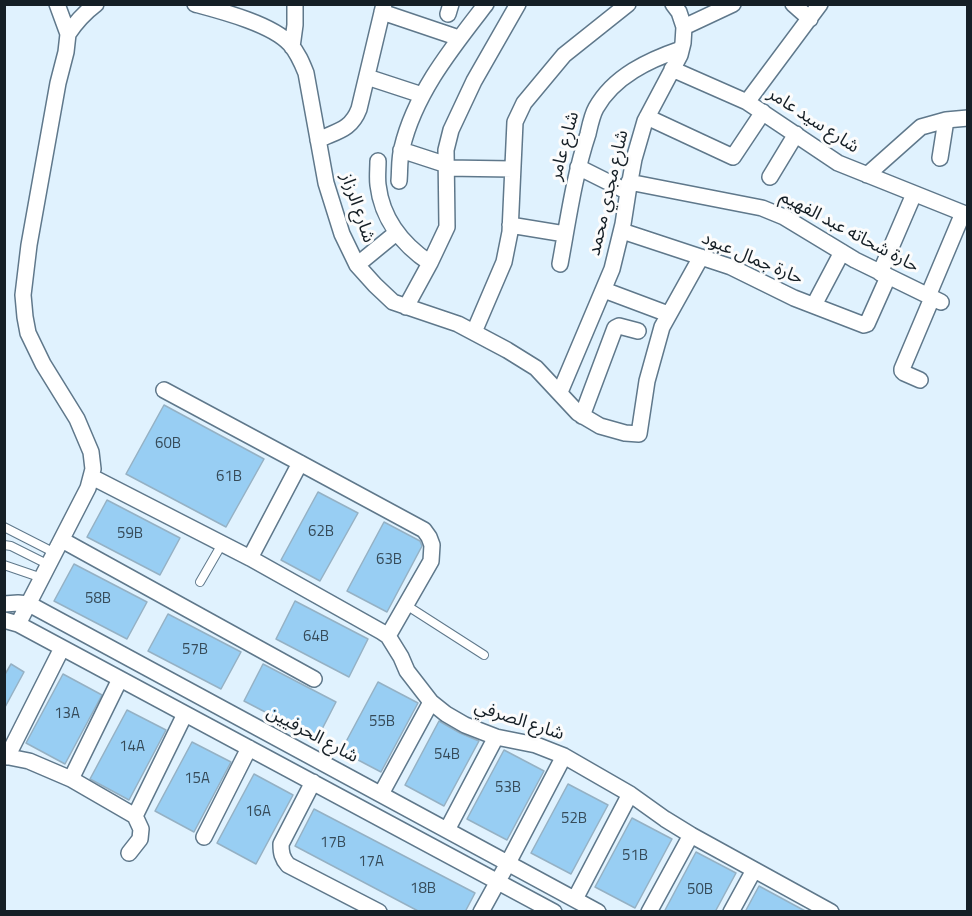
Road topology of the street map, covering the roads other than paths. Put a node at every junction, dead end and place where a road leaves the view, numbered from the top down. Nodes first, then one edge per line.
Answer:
1 (57, 4) edge
2 (96, 4) edge
3 (195, 4) edge
4 (295, 4) edge
5 (486, 4) edge
6 (518, 4) edge
7 (628, 4) edge
8 (673, 4) edge
9 (734, 4) edge
10 (793, 4) edge
11 (820, 4) edge
12 (383, 8) edge
13 (810, 19) junction
14 (684, 27) junction
15 (68, 34) junction
16 (459, 38) junction
17 (292, 47) junction
18 (681, 49) junction
19 (672, 69) junction
20 (367, 77) junction
21 (422, 95) junction
22 (747, 102) junction
23 (763, 112) junction
24 (647, 117) junction
25 (968, 118) edge
26 (946, 120) junction
27 (796, 134) junction
28 (318, 140) junction
29 (401, 150) junction
30 (940, 158) dead end
31 (378, 161) dead end
32 (446, 167) junction
33 (578, 167) junction
34 (512, 169) junction
35 (867, 175) junction
36 (770, 177) dead end
37 (399, 181) dead end
38 (628, 187) junction
39 (914, 194) junction
40 (965, 214) edge
41 (510, 225) junction
42 (622, 231) junction
43 (396, 233) junction
44 (565, 234) junction
45 (842, 252) junction
46 (700, 257) junction
47 (430, 263) junction
48 (560, 264) dead end
49 (357, 265) junction
50 (884, 275) junction
51 (604, 290) junction
52 (934, 299) junction
53 (814, 305) junction
54 (406, 307) junction
55 (668, 314) junction
56 (638, 331) dead end
57 (474, 332) junction
58 (920, 380) dead end
59 (164, 390) dead end
60 (560, 392) junction
61 (582, 416) junction
62 (300, 463) junction
63 (92, 477) junction
64 (4, 527) edge
65 (222, 544) junction
66 (4, 545) edge
67 (250, 558) junction
68 (52, 559) junction
69 (4, 565) edge
70 (201, 582) dead end
71 (4, 604) edge
72 (29, 604) junction
73 (406, 605) junction
74 (11, 622) edge
75 (388, 636) junction
76 (62, 648) junction
77 (484, 654) dead end
78 (120, 679) junction
79 (314, 679) dead end
80 (431, 702) junction
81 (185, 714) junction
82 (496, 737) junction
83 (249, 748) junction
84 (6, 756) edge
85 (564, 756) junction
86 (70, 779) junction
87 (313, 782) junction
88 (381, 794) junction
89 (630, 794) junction
90 (135, 816) junction
91 (447, 830) junction
92 (691, 834) junction
93 (204, 837) dead end
94 (129, 853) dead end
95 (508, 863) junction
96 (754, 870) junction
97 (498, 881) junction
98 (575, 899) junction
99 (379, 912) edge
100 (481, 912) edge
101 (554, 912) edge
102 (598, 912) edge
103 (649, 912) edge
104 (731, 912) edge
105 (831, 912) edge

1 - 15 street
2 - 15 street
3 - 17 street, شارع الرزاز
4 - 17 street
5 - 16 street
6 - 32 street
7 - 34 street
8 - 14 street
9 - 14 street
10 - 13 street
11 - 13 street
12 - 16 street
12 - 20 street
13 - 22 street
14 - 18 street, شارع مجدي محمد
15 - 63 street
16 - 21 street
17 - 28 street, شارع الرزاز
18 - 19 street, شارع مجدي محمد
18 - 33 street, شارع عامر
19 - 22 street, شارع سيد عامر
19 - 24 street, شارع مجدي محمد
20 - 21 street
20 - 28 street
21 - 29 street
22 - 23 street, شارع سيد عامر
23 - 24 street
23 - 27 street, شارع سيد عامر
24 - 38 street, شارع مجدي محمد
25 - 26 street
26 - 30 street
26 - 35 street
27 - 35 street, شارع سيد عامر
27 - 36 street
28 - 49 street, شارع الرزاز
29 - 32 street
29 - 37 street
31 - 43 street
32 - 34 street
32 - 47 street
33 - 38 street, حارة شحاته عبد الفهيم
33 - 44 street, شارع عامر
34 - 41 street
35 - 39 street, شارع سيد عامر
38 - 42 street, شارع مجدي محمد
38 - 45 street, حارة شحاته عبد الفهيم
39 - 40 street, شارع سيد عامر
39 - 50 street
40 - 52 street
41 - 44 street
41 - 57 street
42 - 46 street, حارة جمال عبود
42 - 51 street, شارع مجدي محمد
43 - 47 street
43 - 49 street
44 - 48 street, شارع عامر
45 - 50 street, حارة شحاته عبد الفهيم
45 - 53 street
46 - 53 street, حارة جمال عبود
46 - 55 street
47 - 54 street
49 - 54 street, شارع الرزاز
50 - 52 street, حارة شحاته عبد الفهيم
50 - 53 street, حارة جمال عبود
51 - 55 street
51 - 60 street, شارع مجدي محمد
52 - 58 street
54 - 57 street, شارع الرزاز
55 - 61 street, شارع الرزاز
56 - 61 street
57 - 60 street, شارع الرزاز
59 - 62 street
60 - 61 street, شارع الرزاز
62 - 67 street
62 - 73 street
63 - 65 street
63 - 68 street
64 - 68 lane
65 - 67 street
65 - 70 lane
66 - 68 lane
67 - 75 street
68 - 69 lane
68 - 72 street
68 - 79 street
71 - 72 street, شارع الحرفيين
72 - 74 street
72 - 88 street, شارع الحرفيين
73 - 75 street
73 - 77 lane
74 - 76 street
75 - 80 street, شارع الصرفي
76 - 78 street
76 - 84 street
78 - 81 street
78 - 86 street
80 - 82 street, شارع الصرفي
80 - 88 street
81 - 83 street
81 - 90 street
82 - 85 street, شارع الصرفي
82 - 91 street
83 - 87 street
83 - 93 street
84 - 86 street
85 - 89 street, شارع الصرفي
85 - 95 street
86 - 90 street
87 - 97 street
87 - 99 street
88 - 91 street, شارع الحرفيين
89 - 92 street, شارع الصرفي
89 - 98 street
90 - 94 street
91 - 95 street, شارع الحرفيين
92 - 96 street, شارع الصرفي
92 - 103 street
95 - 97 street
95 - 98 street, شارع الحرفيين
96 - 104 street
96 - 105 street, شارع الصرفي
97 - 100 street
97 - 101 street
98 - 102 street, شارع الحرفيين

